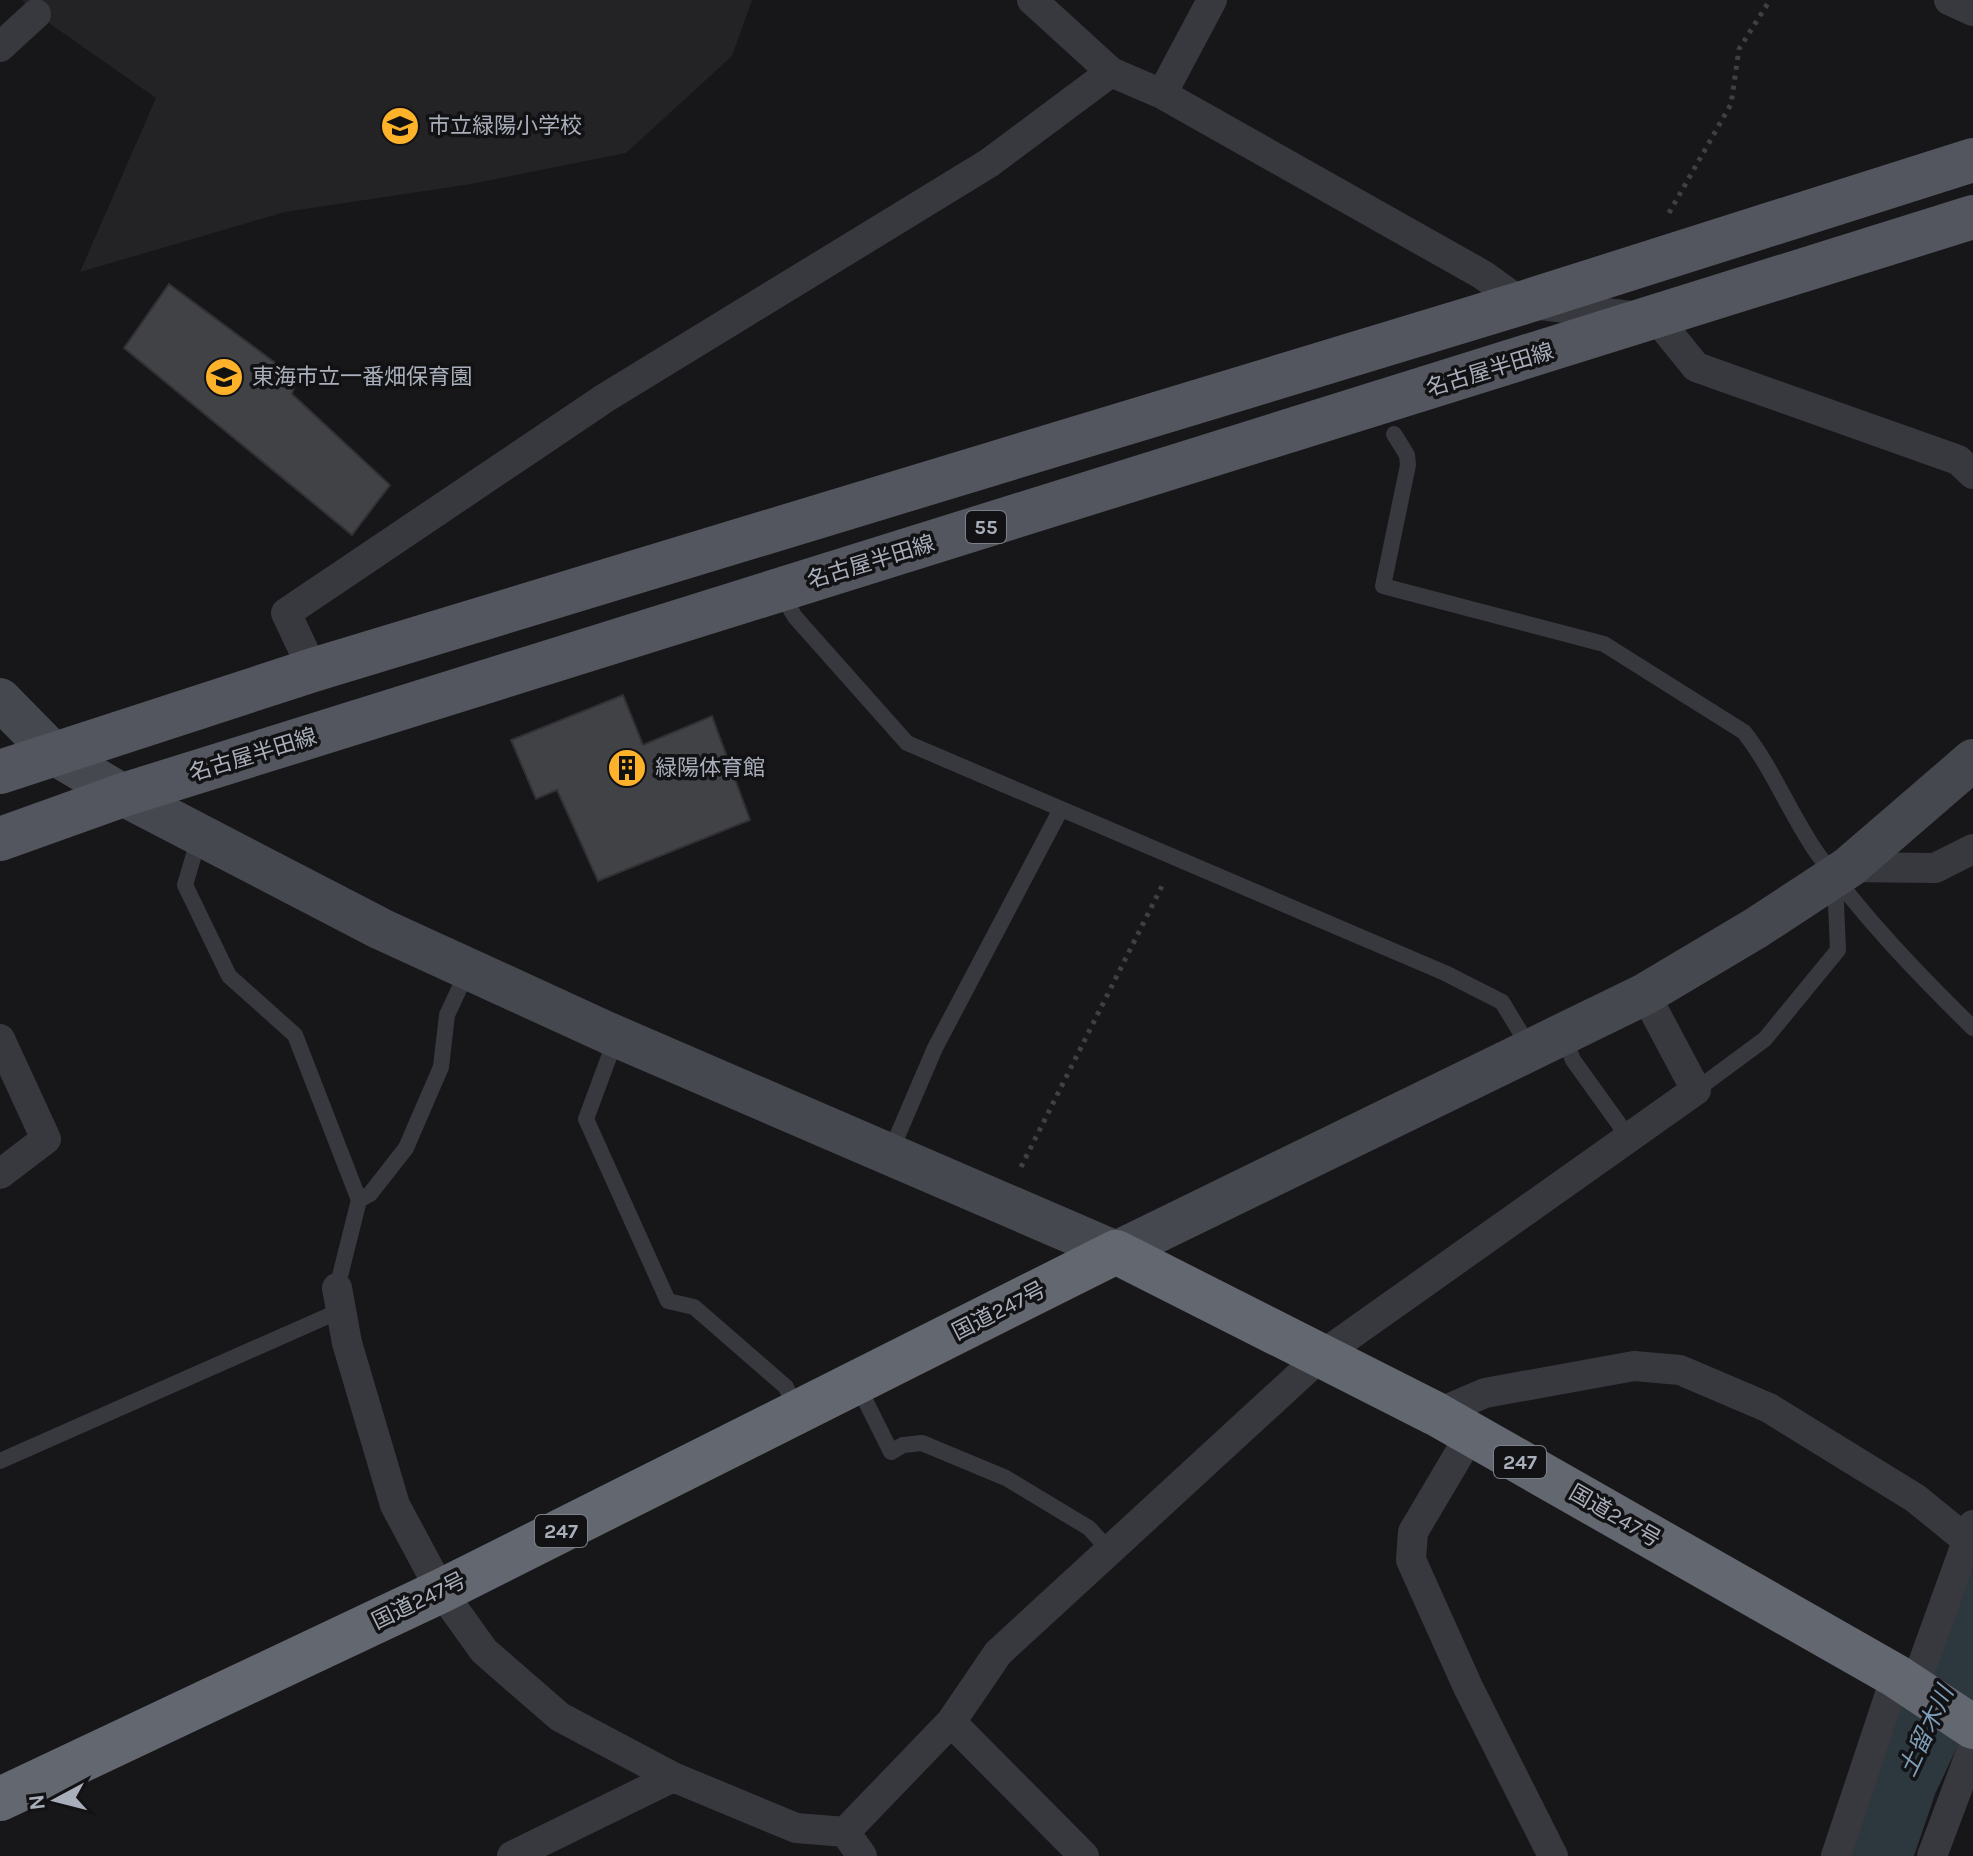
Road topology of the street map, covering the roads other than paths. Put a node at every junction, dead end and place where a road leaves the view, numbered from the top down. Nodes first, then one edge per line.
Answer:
1 (1032, 0) edge
2 (1212, 0) edge
3 (1949, 0) edge
4 (1973, 11) edge
5 (36, 14) dead end
6 (0, 47) edge
7 (1111, 72) junction
8 (1162, 94) junction
9 (1973, 160) edge
10 (1973, 217) edge
11 (1522, 303) junction
12 (1657, 319) junction
13 (1394, 434) dead end
14 (1968, 464) edge
15 (779, 591) junction
16 (313, 670) junction
17 (0, 699) edge
18 (54, 754) junction
19 (1973, 760) edge
20 (0, 772) edge
21 (123, 795) junction
22 (1061, 809) junction
23 (200, 834) junction
24 (0, 839) edge
25 (1973, 849) edge
26 (1842, 872) junction
27 (468, 970) junction
28 (1645, 994) junction
29 (1973, 1028) edge
30 (617, 1037) junction
31 (0, 1039) edge
32 (1547, 1042) junction
33 (1696, 1090) junction
34 (1629, 1138) junction
35 (889, 1155) junction
36 (0, 1174) edge
37 (359, 1200) junction
38 (1116, 1252) junction
39 (340, 1301) junction
40 (1322, 1355) junction
41 (856, 1383) junction
42 (798, 1412) junction
43 (1454, 1424) junction
44 (0, 1461) edge
45 (1971, 1538) edge
46 (1108, 1549) junction
47 (441, 1591) junction
48 (1905, 1682) junction
49 (951, 1722) junction
50 (1971, 1732) edge
51 (673, 1777) junction
52 (0, 1799) edge
53 (854, 1844) edge
54 (512, 1856) edge
55 (1084, 1856) edge
56 (1553, 1856) edge
57 (1836, 1856) edge
58 (1932, 1856) edge

1 - 7 street
2 - 8 street
3 - 4 street
5 - 6 street
7 - 8 street
7 - 16 street
8 - 11 street
9 - 11 main road
10 - 12 main road, 名古屋半田線 / 55
11 - 12 street
11 - 16 main road
12 - 14 street
12 - 15 main road, 名古屋半田線 / 55
13 - 26 lane
15 - 21 main road, 名古屋半田線 / 55
15 - 22 lane
16 - 18 main road
17 - 18 street
18 - 20 main road
18 - 21 street
19 - 26 street
21 - 23 street
21 - 24 main road, 名古屋半田線 / 55
22 - 32 lane
22 - 35 lane
23 - 27 street
23 - 37 lane
25 - 26 street
26 - 28 street
26 - 29 lane
26 - 33 lane
27 - 30 street
27 - 37 lane
28 - 32 street
28 - 33 street
30 - 35 street
30 - 42 lane
31 - 36 street
32 - 34 lane
32 - 38 street
33 - 34 street
34 - 40 street
35 - 38 street
37 - 39 lane
38 - 40 highway, 国道247号 / 247
38 - 41 highway, 国道247号 / 247
39 - 44 lane
39 - 47 street
40 - 43 highway, 国道247号 / 247
40 - 46 street
41 - 42 highway, 国道247号 / 247
41 - 46 lane
42 - 47 highway, 国道247号 / 247
43 - 45 street
43 - 48 highway, 国道247号 / 247
43 - 56 street
45 - 48 street
46 - 49 street
47 - 51 street
47 - 52 highway, 国道247号 / 247
48 - 50 highway, 国道247号 / 247
48 - 57 street
49 - 53 street
49 - 55 street
50 - 58 street
51 - 53 street
51 - 54 street

